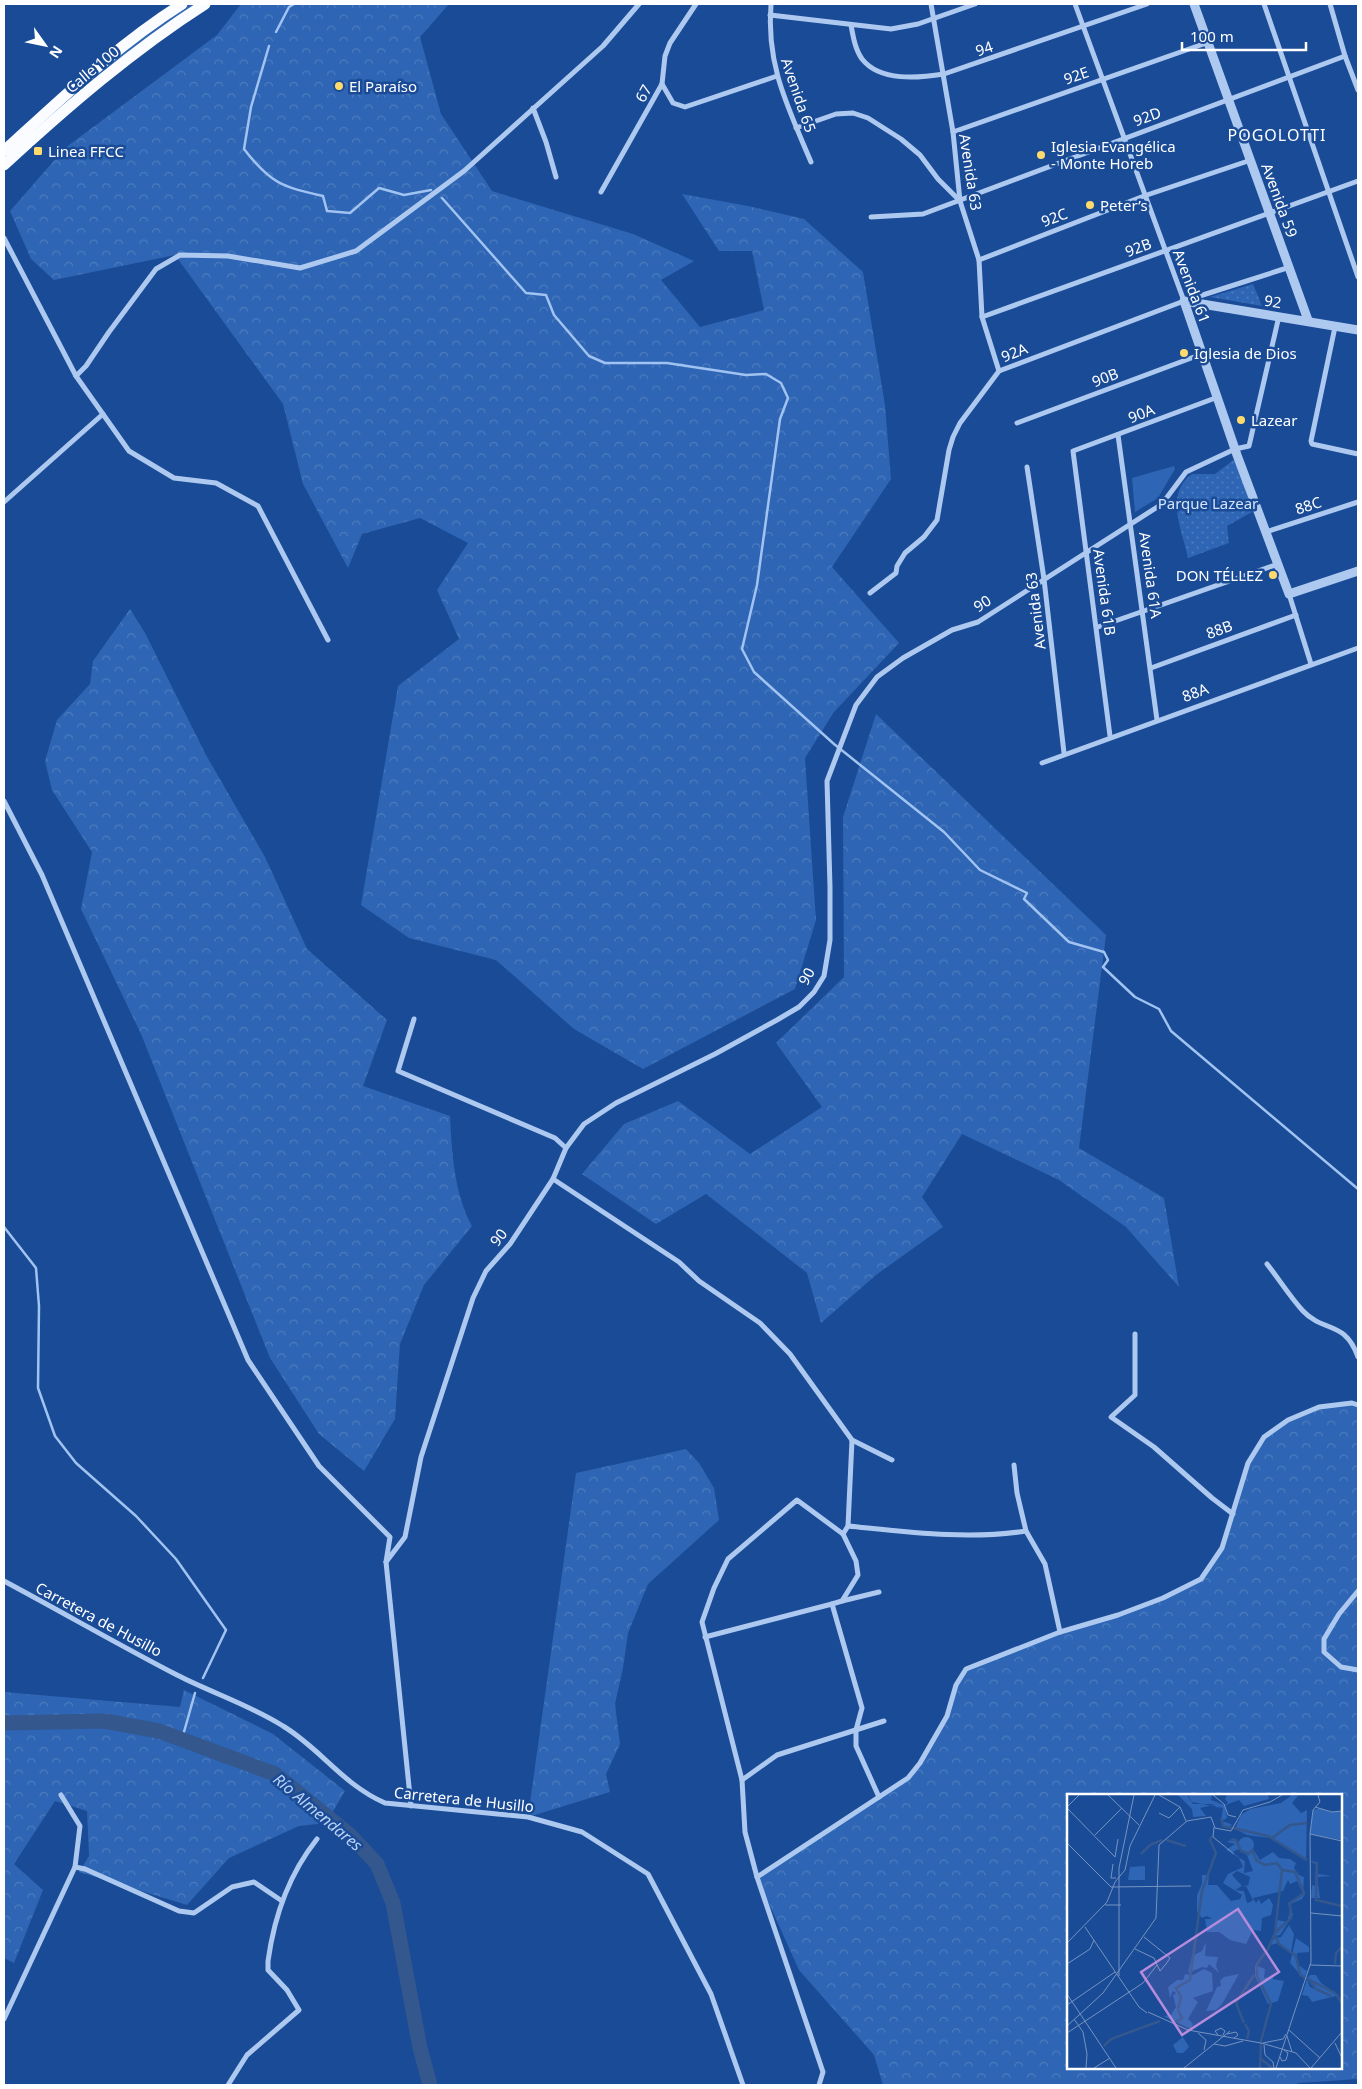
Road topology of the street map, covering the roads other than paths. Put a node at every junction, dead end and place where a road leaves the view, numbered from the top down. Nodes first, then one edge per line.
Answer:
1 (182, 4) edge
2 (205, 4) edge
3 (639, 4) edge
4 (696, 4) edge
5 (771, 4) edge
6 (931, 4) edge
7 (975, 4) edge
8 (1075, 4) edge
9 (1147, 4) edge
10 (1194, 4) edge
11 (1264, 4) edge
12 (1330, 4) edge
13 (770, 16) junction
14 (934, 19) junction
15 (851, 25) junction
16 (1083, 27) junction
17 (1209, 42) junction
18 (1345, 56) junction
19 (944, 74) junction
20 (777, 76) junction
21 (1289, 77) junction
22 (1102, 79) junction
23 (662, 84) junction
24 (1358, 90) edge
25 (1230, 100) junction
26 (533, 108) junction
27 (796, 128) junction
28 (953, 132) junction
29 (1124, 138) junction
30 (4, 150) edge
31 (1252, 160) junction
32 (810, 162) dead end
33 (4, 165) edge
34 (556, 177) dead end
35 (1358, 181) edge
36 (602, 192) dead end
37 (1329, 192) junction
38 (1144, 196) junction
39 (960, 201) junction
40 (1270, 212) junction
41 (871, 217) dead end
42 (4, 238) edge
43 (1164, 251) junction
44 (979, 260) junction
45 (1290, 267) junction
46 (1358, 276) edge
47 (1184, 301) junction
48 (1279, 316) junction
49 (982, 317) junction
50 (1308, 320) junction
51 (1335, 326) junction
52 (1358, 330) edge
53 (1202, 354) junction
54 (999, 371) junction
55 (76, 376) junction
56 (1218, 398) junction
57 (103, 414) junction
58 (1017, 423) dead end
59 (1118, 435) junction
60 (1234, 450) junction
61 (1074, 451) joint
62 (1358, 454) edge
63 (1027, 467) dead end
64 (4, 502) edge
65 (1358, 502) edge
66 (1131, 523) junction
67 (1266, 532) junction
68 (1086, 552) junction
69 (1278, 564) junction
70 (1358, 570) edge
71 (1044, 579) junction
72 (870, 593) dead end
73 (1289, 594) junction
74 (1143, 613) junction
75 (1296, 615) junction
76 (1098, 627) junction
77 (328, 640) dead end
78 (1358, 648) edge
79 (1311, 664) junction
80 (1151, 668) junction
81 (1157, 720) junction
82 (1110, 736) junction
83 (1064, 752) junction
84 (1042, 762) dead end
85 (4, 801) edge
86 (414, 1019) dead end
87 (566, 1148) junction
88 (553, 1179) junction
89 (1267, 1264) dead end
90 (1135, 1334) dead end
91 (1358, 1356) edge
92 (1358, 1405) edge
93 (852, 1440) junction
94 (892, 1460) dead end
95 (1014, 1465) dead end
96 (1233, 1514) junction
97 (848, 1526) junction
98 (1026, 1532) junction
99 (843, 1534) junction
100 (386, 1562) junction
101 (4, 1581) edge
102 (1358, 1591) edge
103 (879, 1592) dead end
104 (842, 1601) junction
105 (832, 1604) junction
106 (1060, 1632) junction
107 (705, 1637) junction
108 (1358, 1670) edge
109 (884, 1721) dead end
110 (856, 1730) junction
111 (742, 1780) junction
112 (62, 1795) dead end
113 (879, 1798) junction
114 (412, 1806) junction
115 (317, 1839) dead end
116 (75, 1867) junction
117 (757, 1877) junction
118 (282, 1901) junction
119 (4, 2019) edge
120 (228, 2085) edge
121 (743, 2085) edge
122 (819, 2085) edge

1 - 30 highway, Calle 100
2 - 33 highway, Calle 100
3 - 26 street
4 - 23 street, 67
5 - 13 street, Avenida 65
6 - 14 street, Avenida 63
7 - 14 street
8 - 16 street, Avenida 61
9 - 16 street, 94
10 - 17 street, Avenida 59
11 - 21 street
12 - 18 street
13 - 15 street
13 - 20 street, Avenida 65
14 - 15 street
14 - 19 street, Avenida 63
15 - 19 street, 94
16 - 19 street, 94
16 - 22 street, Avenida 61
17 - 22 street, 92E
17 - 25 street, Avenida 59
18 - 21 street, 92D
18 - 24 street
19 - 28 street, Avenida 63
20 - 23 street
20 - 27 street, Avenida 65
21 - 25 street, 92D
21 - 37 street
22 - 28 street, 92E
22 - 29 street, Avenida 61
23 - 36 street, 67
25 - 29 street, 92D
25 - 31 street, Avenida 59
26 - 34 street
26 - 55 street
27 - 32 street, Avenida 65
27 - 39 street
28 - 39 street, Avenida 63
29 - 38 street, Avenida 61
29 - 39 street, 92D
31 - 38 street, 92C
31 - 40 street, Avenida 59
35 - 37 street, 92B
37 - 40 street, 92B
37 - 46 street
38 - 43 street, Avenida 61
38 - 44 street, 92C
39 - 41 street, 92D
39 - 44 street, Avenida 63
40 - 43 street, 92B
40 - 45 street, Avenida 59
42 - 55 street
43 - 47 street, Avenida 61
43 - 49 street, 92B
44 - 49 street, Avenida 63
45 - 47 street, 92A
45 - 50 street, Avenida 59
47 - 48 street, 92
47 - 53 street, Avenida 61
47 - 54 street, 92A
48 - 50 street, 92
48 - 60 street, 90
49 - 54 street, Avenida 63
50 - 51 street, 92
51 - 52 street, 92
51 - 62 street
53 - 56 street, Avenida 61
53 - 58 street, 90B
54 - 72 street, 92A
55 - 57 street
56 - 59 street, 90A
56 - 60 street, Avenida 61
57 - 64 street
57 - 77 street
59 - 61 street, 90A
59 - 66 street, Avenida 61A
60 - 66 street, 90
60 - 67 street, Avenida 61
61 - 68 street, Avenida 61B
63 - 71 street, Avenida 63
65 - 67 street, 88C
66 - 68 street, 90
66 - 74 street, Avenida 61A
67 - 69 street, Avenida 61
68 - 71 street, 90
68 - 76 street, Avenida 61B
69 - 73 street, Avenida 61
69 - 74 street
70 - 73 street
71 - 83 street, Avenida 63
71 - 87 street, 90
73 - 75 street, Avenida 61
74 - 76 street
74 - 80 street, Avenida 61A
75 - 79 street, Avenida 61
75 - 80 street, 88B
76 - 82 street, Avenida 61B
78 - 79 street, 88A
79 - 81 street, 88A
80 - 81 street, Avenida 61A
81 - 82 street, 88A
82 - 83 street, 88A
83 - 84 street, 88A
85 - 100 street
86 - 87 street
87 - 88 street, 90
88 - 93 street
88 - 100 street, 90
89 - 91 street
90 - 96 street
92 - 96 street
93 - 94 street
93 - 97 street
95 - 98 street
96 - 106 street
97 - 98 street
97 - 99 street
98 - 106 street
99 - 104 street
99 - 107 street
100 - 114 street
101 - 114 street, Carretera de Husillo
102 - 108 street
103 - 104 street
104 - 105 street
105 - 107 street
105 - 110 street
106 - 113 street
107 - 111 street
109 - 110 street
110 - 111 street
110 - 113 street
111 - 117 street
112 - 116 street
113 - 117 street
114 - 121 street, Carretera de Husillo
115 - 118 street
116 - 118 street
116 - 119 street
117 - 122 street
118 - 120 street

